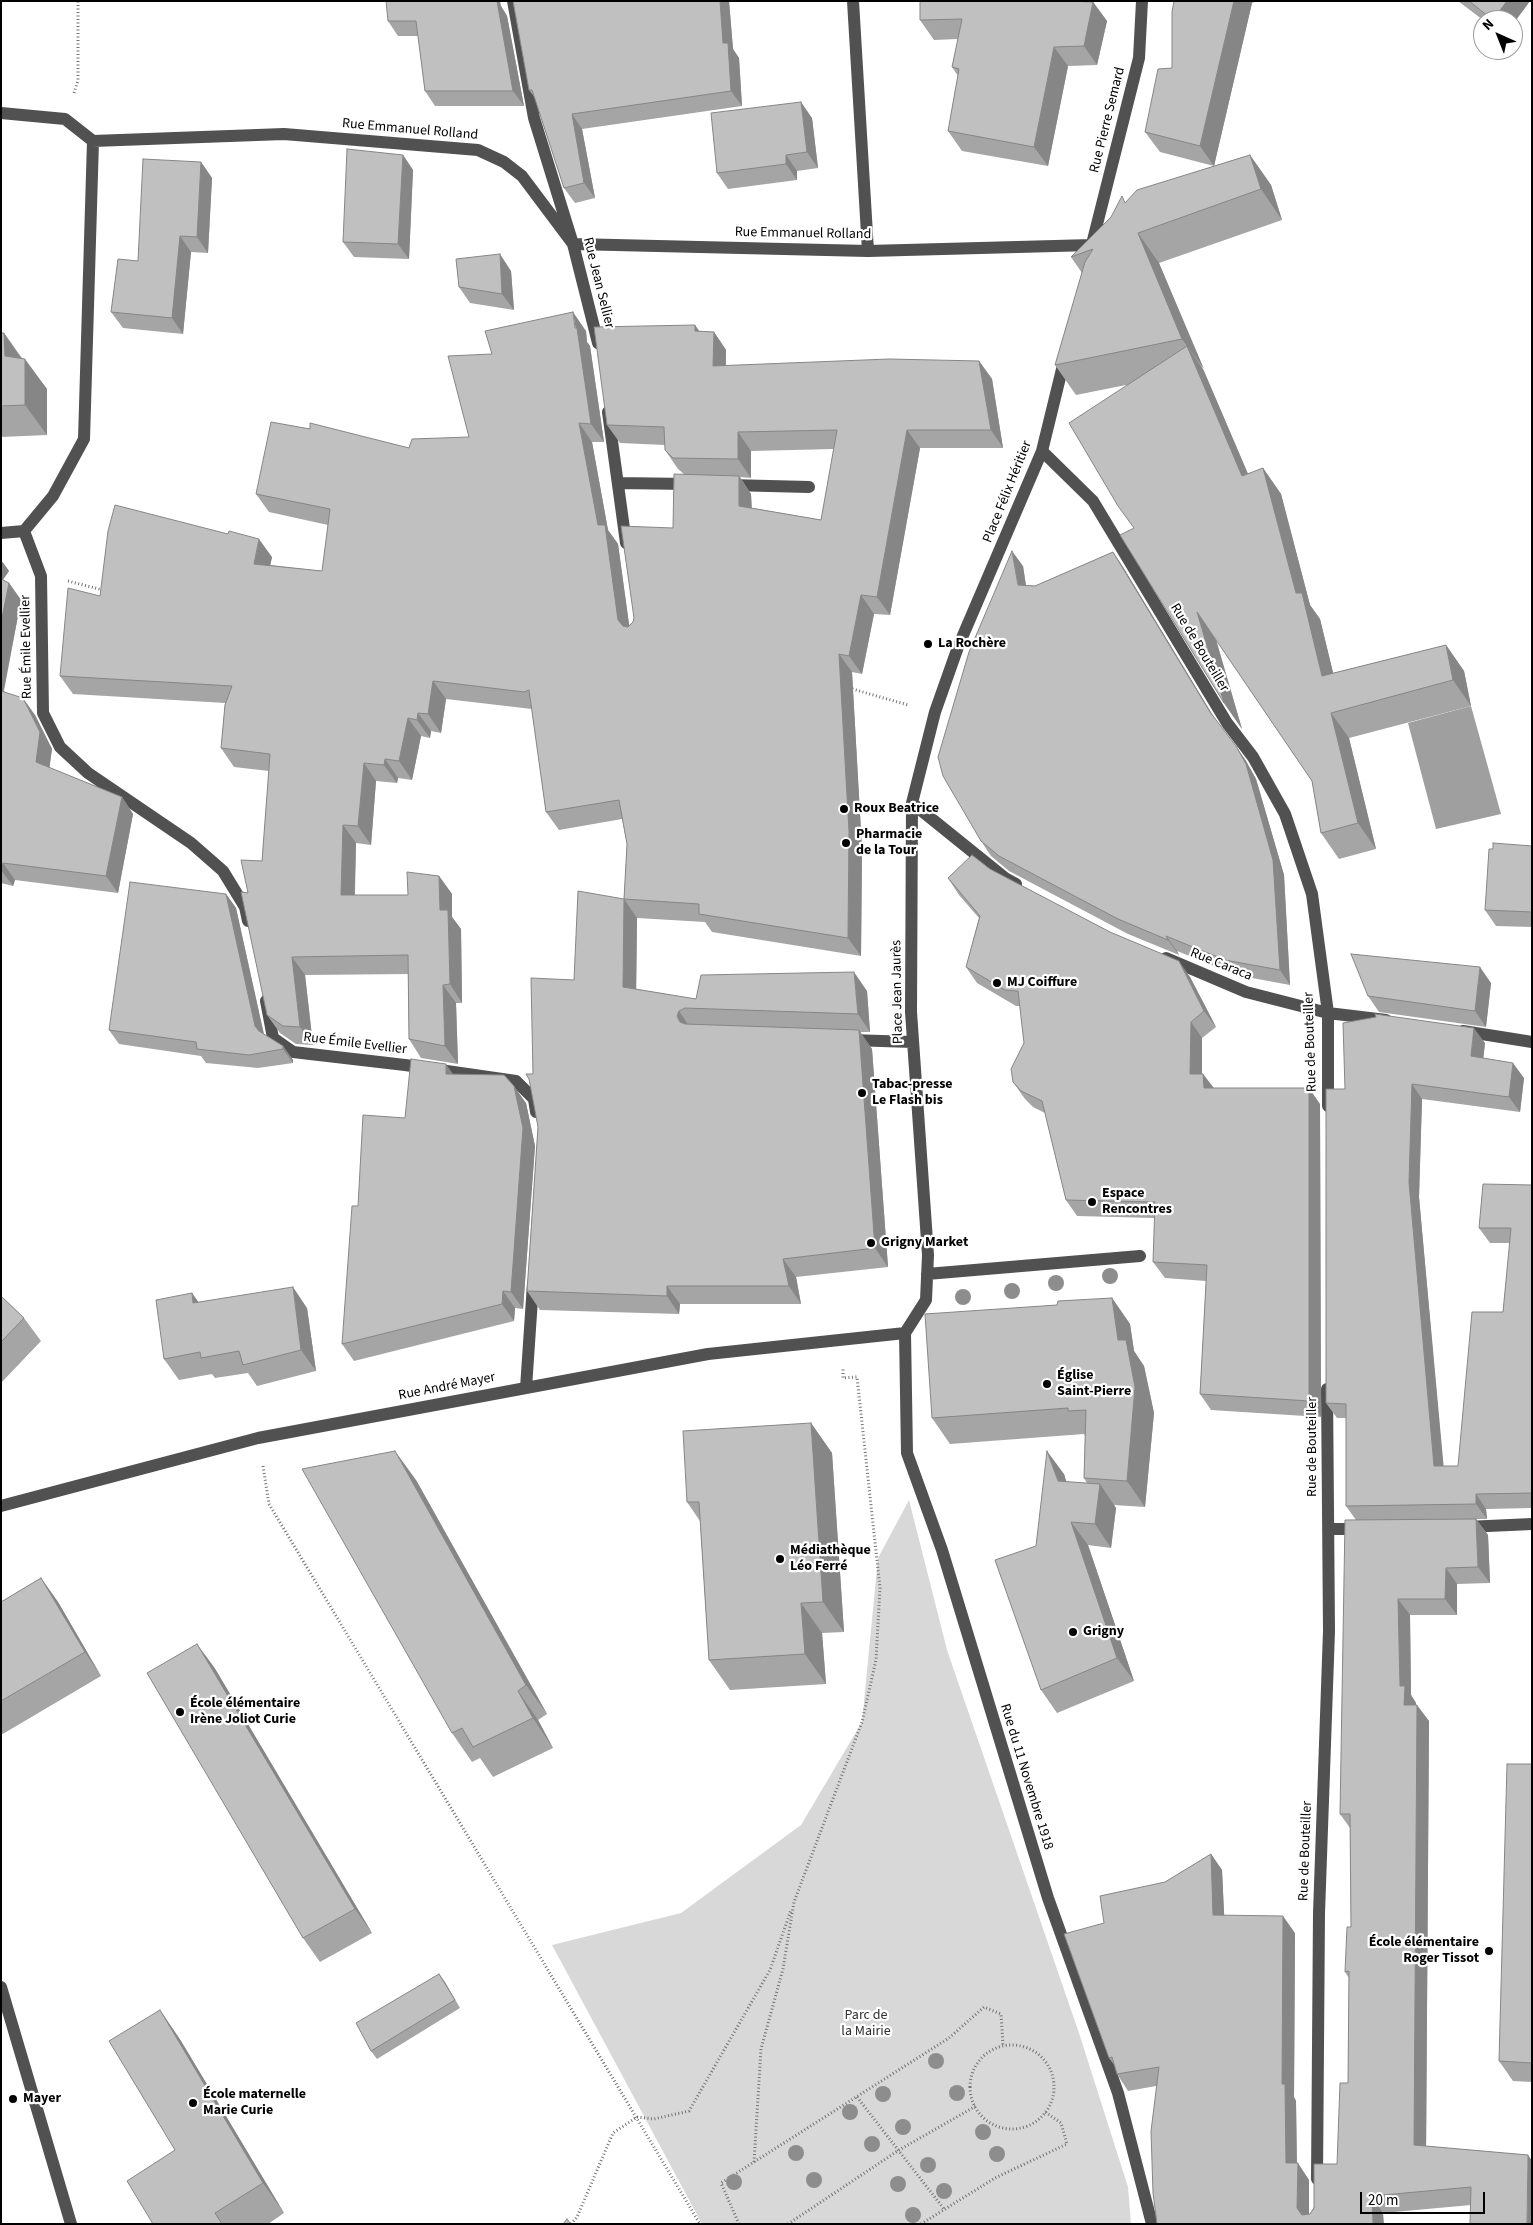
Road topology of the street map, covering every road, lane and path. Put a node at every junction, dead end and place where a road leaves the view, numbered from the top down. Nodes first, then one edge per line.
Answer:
1 (78, 1) edge
2 (513, 1) edge
3 (853, 1) edge
4 (1142, 1) edge
5 (1, 113) edge
6 (65, 119) junction
7 (93, 141) junction
8 (573, 244) junction
9 (1092, 245) junction
10 (868, 251) junction
11 (1087, 264) edge
12 (1067, 348) edge
13 (600, 358) edge
14 (605, 397) edge
15 (1042, 450) junction
16 (618, 483) junction
17 (809, 487) dead end
18 (24, 531) junction
19 (1, 533) edge
20 (629, 560) edge
21 (41, 576) junction
22 (108, 591) edge
23 (844, 687) dead end
24 (935, 712) junction
25 (912, 803) junction
26 (1031, 892) edge
27 (251, 935) edge
28 (1151, 952) edge
29 (263, 991) edge
30 (1328, 1012) junction
31 (1396, 1021) edge
32 (1454, 1030) edge
33 (835, 1039) edge
34 (913, 1042) junction
35 (1532, 1042) edge
36 (1328, 1122) edge
37 (539, 1126) edge
38 (1140, 1256) dead end
39 (534, 1271) edge
40 (927, 1274) junction
41 (905, 1334) junction
42 (842, 1340) junction
43 (1328, 1372) edge
44 (526, 1388) junction
45 (258, 1438) junction
46 (1, 1506) edge
47 (1532, 1524) edge
48 (1457, 1528) edge
49 (1378, 1529) edge
50 (1329, 1530) junction
51 (794, 1902) junction
52 (1, 1987) edge
53 (1004, 2045) junction
54 (857, 2097) junction
55 (976, 2106) junction
56 (1045, 2112) junction
57 (637, 2118) junction
58 (899, 2150) junction
59 (754, 2162) junction
60 (1317, 2195) edge
61 (944, 2209) junction
62 (71, 2224) edge
63 (571, 2224) edge
64 (700, 2224) edge
65 (739, 2224) edge
66 (788, 2224) edge
67 (921, 2224) edge
68 (1152, 2224) edge

1 - 6 path
2 - 8 street, Rue Jean Sellier
3 - 10 street
4 - 9 street, Rue Pierre Semard
5 - 6 street
6 - 7 street
7 - 8 street, Rue Emmanuel Rolland
7 - 18 street
8 - 10 street, Rue Emmanuel Rolland
8 - 13 street, Rue Jean Sellier
9 - 10 street, Rue Emmanuel Rolland
9 - 11 street
12 - 15 street, Place Félix Héritier
14 - 16 street
15 - 24 street, Place Félix Héritier
15 - 30 street, Rue de Bouteiller
16 - 17 street
16 - 20 street
18 - 19 street
18 - 21 street, Rue Émile Evellier
21 - 22 path
21 - 27 street, Rue Émile Evellier
23 - 24 path
24 - 25 street, Place Jean Jaurès
25 - 26 street
25 - 34 street, Place Jean Jaurès
28 - 30 street, Rue Caraca
29 - 37 street, Rue Émile Evellier
30 - 31 street, Rue Caraca
30 - 36 street, Rue de Bouteiller
32 - 35 street
33 - 34 street
34 - 40 street, Place Jean Jaurès
38 - 40 street
39 - 44 street
40 - 41 street, Place Jean Jaurès
41 - 42 street, Rue André Mayer
41 - 68 street, Rue du 11 Novembre 1918
42 - 44 street, Rue André Mayer
42 - 51 path
43 - 50 street, Rue de Bouteiller
44 - 45 street, Rue André Mayer
45 - 46 street, Rue André Mayer
45 - 57 path
47 - 48 street
49 - 50 street
50 - 60 street, Rue de Bouteiller
51 - 57 path
51 - 59 path
52 - 62 street
53 - 54 path
53 - 55 path
53 - 56 path
54 - 58 path
54 - 59 path
55 - 56 path
55 - 58 path
56 - 61 path
57 - 63 path
57 - 64 path
58 - 61 path
58 - 66 path
59 - 65 path
61 - 67 path

